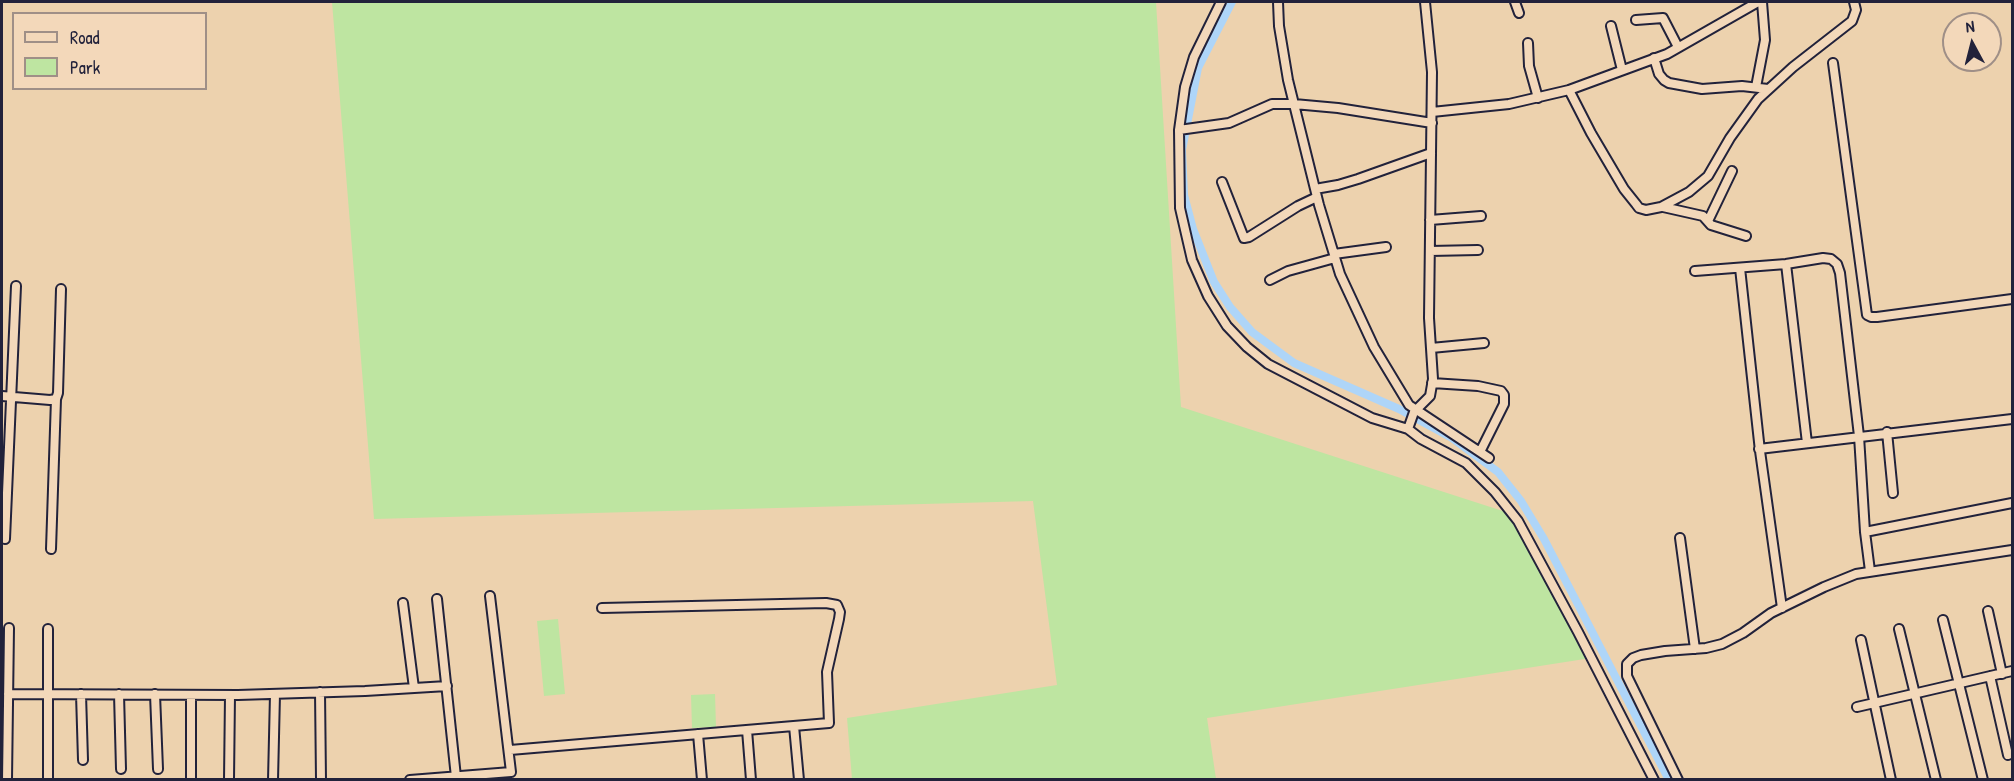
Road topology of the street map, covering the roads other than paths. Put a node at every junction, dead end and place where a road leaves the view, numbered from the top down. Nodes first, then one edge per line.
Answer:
1 (1221, 2) edge
2 (1278, 2) edge
3 (1425, 2) edge
4 (1515, 2) edge
5 (1758, 2) edge
6 (1762, 2) edge
7 (1854, 2) edge
8 (1519, 14) dead end
9 (1636, 20) dead end
10 (1611, 26) dead end
11 (1528, 43) dead end
12 (1678, 47) junction
13 (1654, 58) junction
14 (1833, 63) dead end
15 (1622, 70) junction
16 (1756, 87) junction
17 (1768, 89) junction
18 (1569, 90) junction
19 (1538, 98) junction
20 (1294, 104) junction
21 (1432, 112) junction
22 (1432, 123) junction
23 (1184, 129) junction
24 (1431, 153) junction
25 (1732, 171) dead end
26 (1222, 182) dead end
27 (1316, 193) junction
28 (1661, 207) junction
29 (1481, 216) dead end
30 (1430, 220) junction
31 (1708, 221) junction
32 (1746, 236) dead end
33 (1386, 247) dead end
34 (1430, 250) junction
35 (1478, 250) dead end
36 (1334, 256) junction
37 (1786, 264) junction
38 (1740, 268) junction
39 (1695, 271) dead end
40 (1270, 280) dead end
41 (16, 286) dead end
42 (61, 289) dead end
43 (2013, 299) edge
44 (1484, 343) dead end
45 (1431, 348) junction
46 (1432, 383) junction
47 (2, 396) edge
48 (11, 396) junction
49 (56, 399) junction
50 (1414, 414) junction
51 (2013, 419) edge
52 (1408, 429) junction
53 (1887, 432) junction
54 (1858, 436) junction
55 (1807, 442) junction
56 (1759, 448) junction
57 (1480, 452) junction
58 (1489, 458) dead end
59 (5, 474) edge
60 (1893, 493) dead end
61 (2013, 503) edge
62 (4, 520) edge
63 (1864, 532) junction
64 (1680, 538) dead end
65 (5, 539) dead end
66 (51, 549) dead end
67 (2013, 550) edge
68 (1870, 571) junction
69 (490, 596) dead end
70 (437, 599) dead end
71 (404, 603) dead end
72 (602, 608) dead end
73 (1782, 609) junction
74 (1988, 611) dead end
75 (1943, 620) dead end
76 (9, 628) dead end
77 (48, 629) dead end
78 (1899, 629) dead end
79 (1861, 640) dead end
80 (1695, 649) junction
81 (2013, 671) edge
82 (2002, 674) junction
83 (1990, 676) junction
84 (1958, 683) junction
85 (447, 686) junction
86 (414, 688) junction
87 (320, 692) junction
88 (275, 693) junction
89 (1915, 693) junction
90 (8, 694) junction
91 (47, 694) junction
92 (81, 694) junction
93 (119, 694) junction
94 (155, 694) junction
95 (191, 694) junction
96 (230, 695) junction
97 (1875, 702) junction
98 (1857, 706) dead end
99 (794, 726) junction
100 (747, 730) junction
101 (698, 735) junction
102 (510, 750) junction
103 (2008, 755) dead end
104 (83, 760) dead end
105 (121, 769) dead end
106 (158, 769) dead end
107 (456, 777) junction
108 (7, 780) edge
109 (48, 780) edge
110 (191, 780) edge
111 (229, 780) edge
112 (273, 780) edge
113 (321, 780) edge
114 (410, 780) edge
115 (702, 780) edge
116 (751, 780) edge
117 (799, 780) edge
118 (1654, 780) edge
119 (1678, 780) edge
120 (1891, 780) edge
121 (1936, 780) edge
122 (1983, 780) edge

1 - 23 street
2 - 20 street
3 - 21 street
4 - 8 street
5 - 12 street
6 - 16 street
7 - 17 street
9 - 12 street
10 - 15 street
11 - 19 street
12 - 13 street
13 - 15 street
13 - 16 street
14 - 43 street
15 - 18 street
16 - 17 street
17 - 28 street
18 - 19 street
18 - 28 street
19 - 21 street
20 - 22 street
20 - 23 street
20 - 27 street
21 - 22 street
22 - 24 street
23 - 52 street
24 - 27 street
24 - 30 street
25 - 31 street
26 - 27 street
27 - 36 street
28 - 31 street
29 - 30 street
30 - 34 street
31 - 32 street
33 - 36 street
34 - 35 street
34 - 45 street
36 - 40 street
36 - 50 street
37 - 38 street
37 - 54 street
37 - 55 street
38 - 39 street
38 - 56 street
41 - 48 street
42 - 49 street
44 - 45 street
45 - 46 street
46 - 50 street
46 - 57 street
47 - 48 street
48 - 49 street
48 - 59 street
49 - 66 street
50 - 52 street
50 - 57 street
51 - 53 street
52 - 118 street
53 - 54 street
53 - 60 street
54 - 55 street
54 - 63 street
55 - 56 street
56 - 73 street
57 - 58 street
59 - 62 street
61 - 63 street
62 - 65 street
63 - 68 street
64 - 80 street
67 - 68 street
68 - 73 street
69 - 102 street
70 - 85 street
71 - 86 street
72 - 99 street
73 - 80 street
74 - 82 street
75 - 84 street
76 - 90 street
77 - 91 street
78 - 89 street
79 - 97 street
80 - 119 street
81 - 82 street
82 - 83 street
83 - 84 street
83 - 103 street
84 - 89 street
84 - 122 street
85 - 86 street
85 - 107 street
86 - 87 street
87 - 88 street
87 - 113 street
88 - 96 street
88 - 112 street
89 - 97 street
89 - 121 street
90 - 91 street
90 - 108 street
91 - 92 street
91 - 109 street
92 - 93 street
92 - 104 street
93 - 94 street
93 - 105 street
94 - 95 street
94 - 106 street
95 - 96 street
95 - 110 street
96 - 111 street
97 - 98 street
97 - 120 street
99 - 100 street
99 - 117 street
100 - 101 street
100 - 116 street
101 - 102 street
101 - 115 street
102 - 107 street
107 - 114 street

